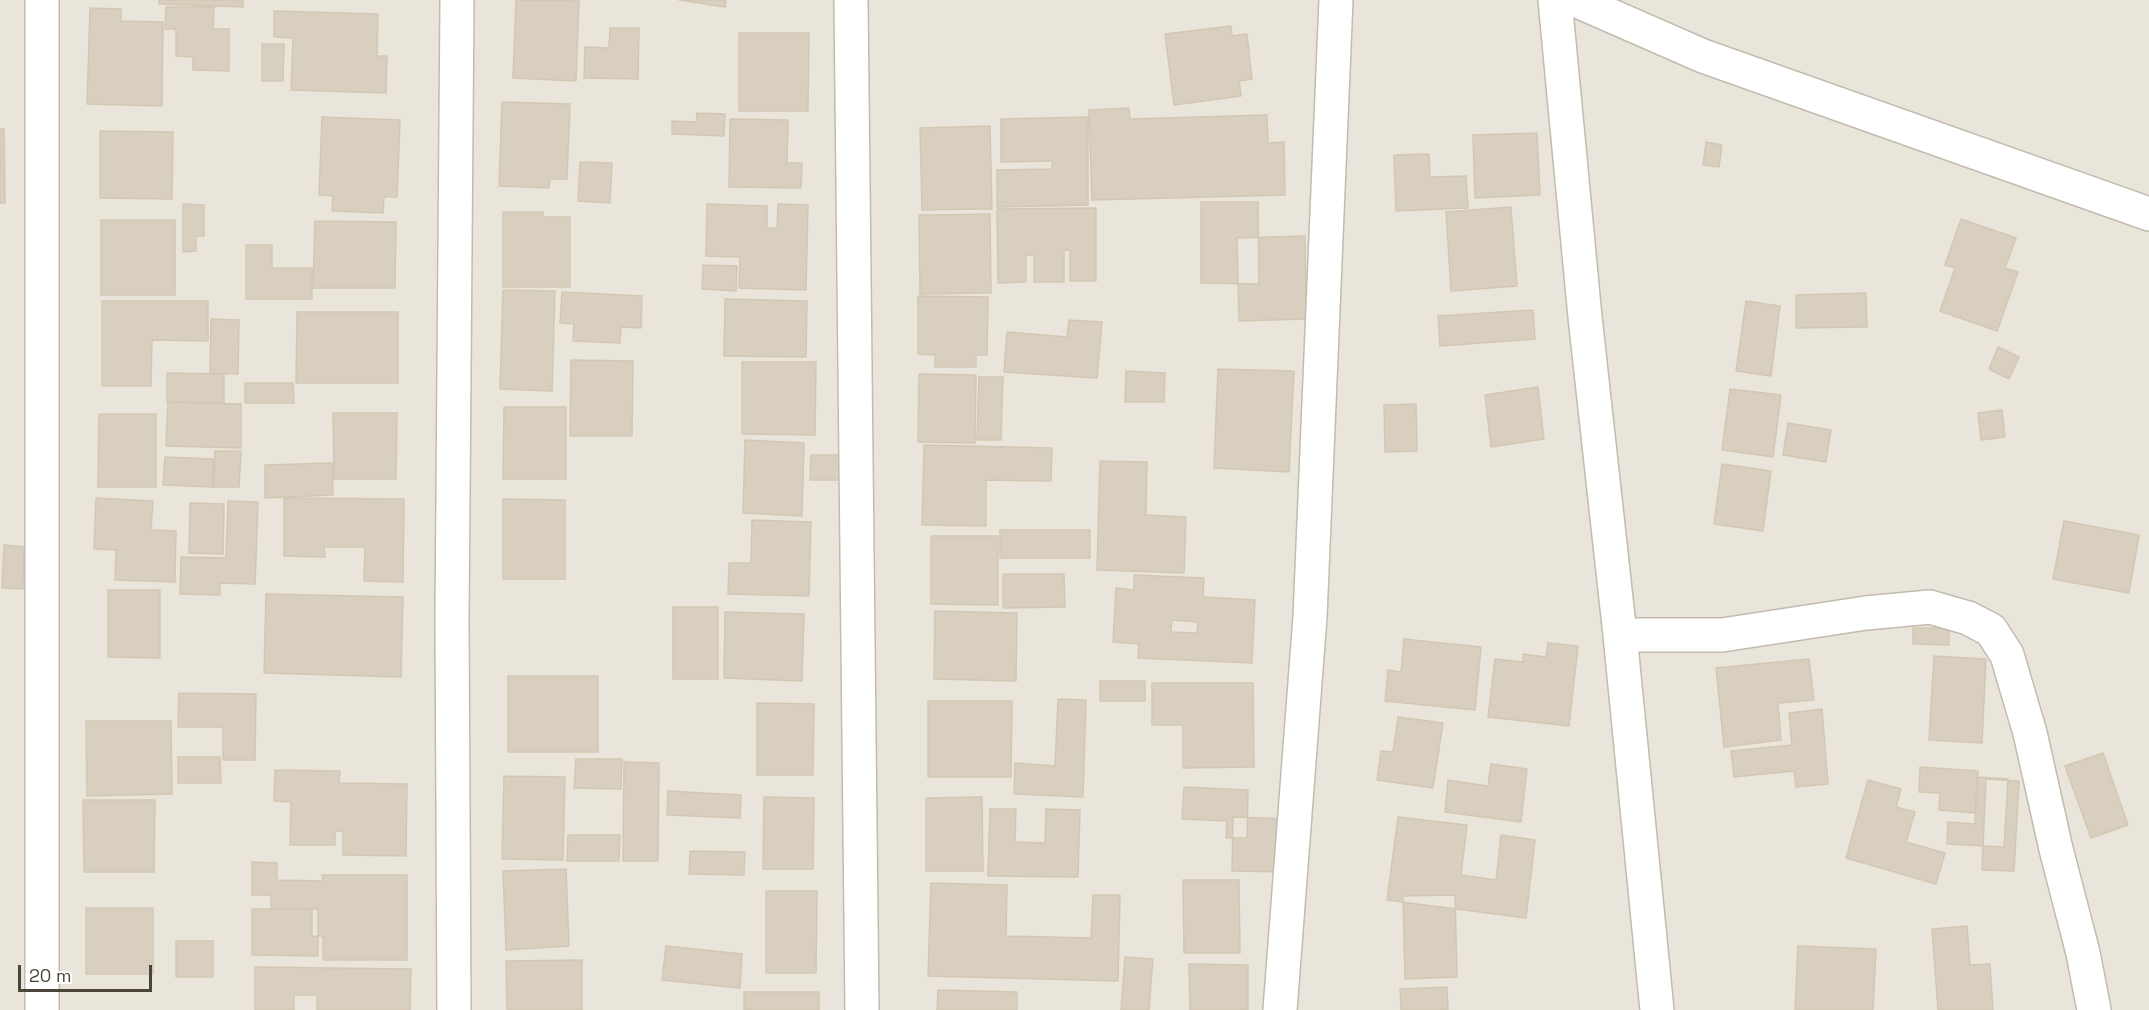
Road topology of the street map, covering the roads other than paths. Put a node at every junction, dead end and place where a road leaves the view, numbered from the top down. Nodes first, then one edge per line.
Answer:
1 (42, 0) edge
2 (457, 0) edge
3 (851, 0) edge
4 (1336, 0) edge
5 (1555, 0) edge
6 (1575, 0) edge
7 (2149, 213) edge
8 (1620, 635) junction
9 (42, 1010) edge
10 (454, 1010) edge
11 (861, 1010) edge
12 (1280, 1010) edge
13 (1657, 1010) edge
14 (2094, 1010) edge

1 - 9 street
2 - 10 street
3 - 11 street
4 - 12 street
5 - 8 street
6 - 7 street
8 - 13 street
8 - 14 street

